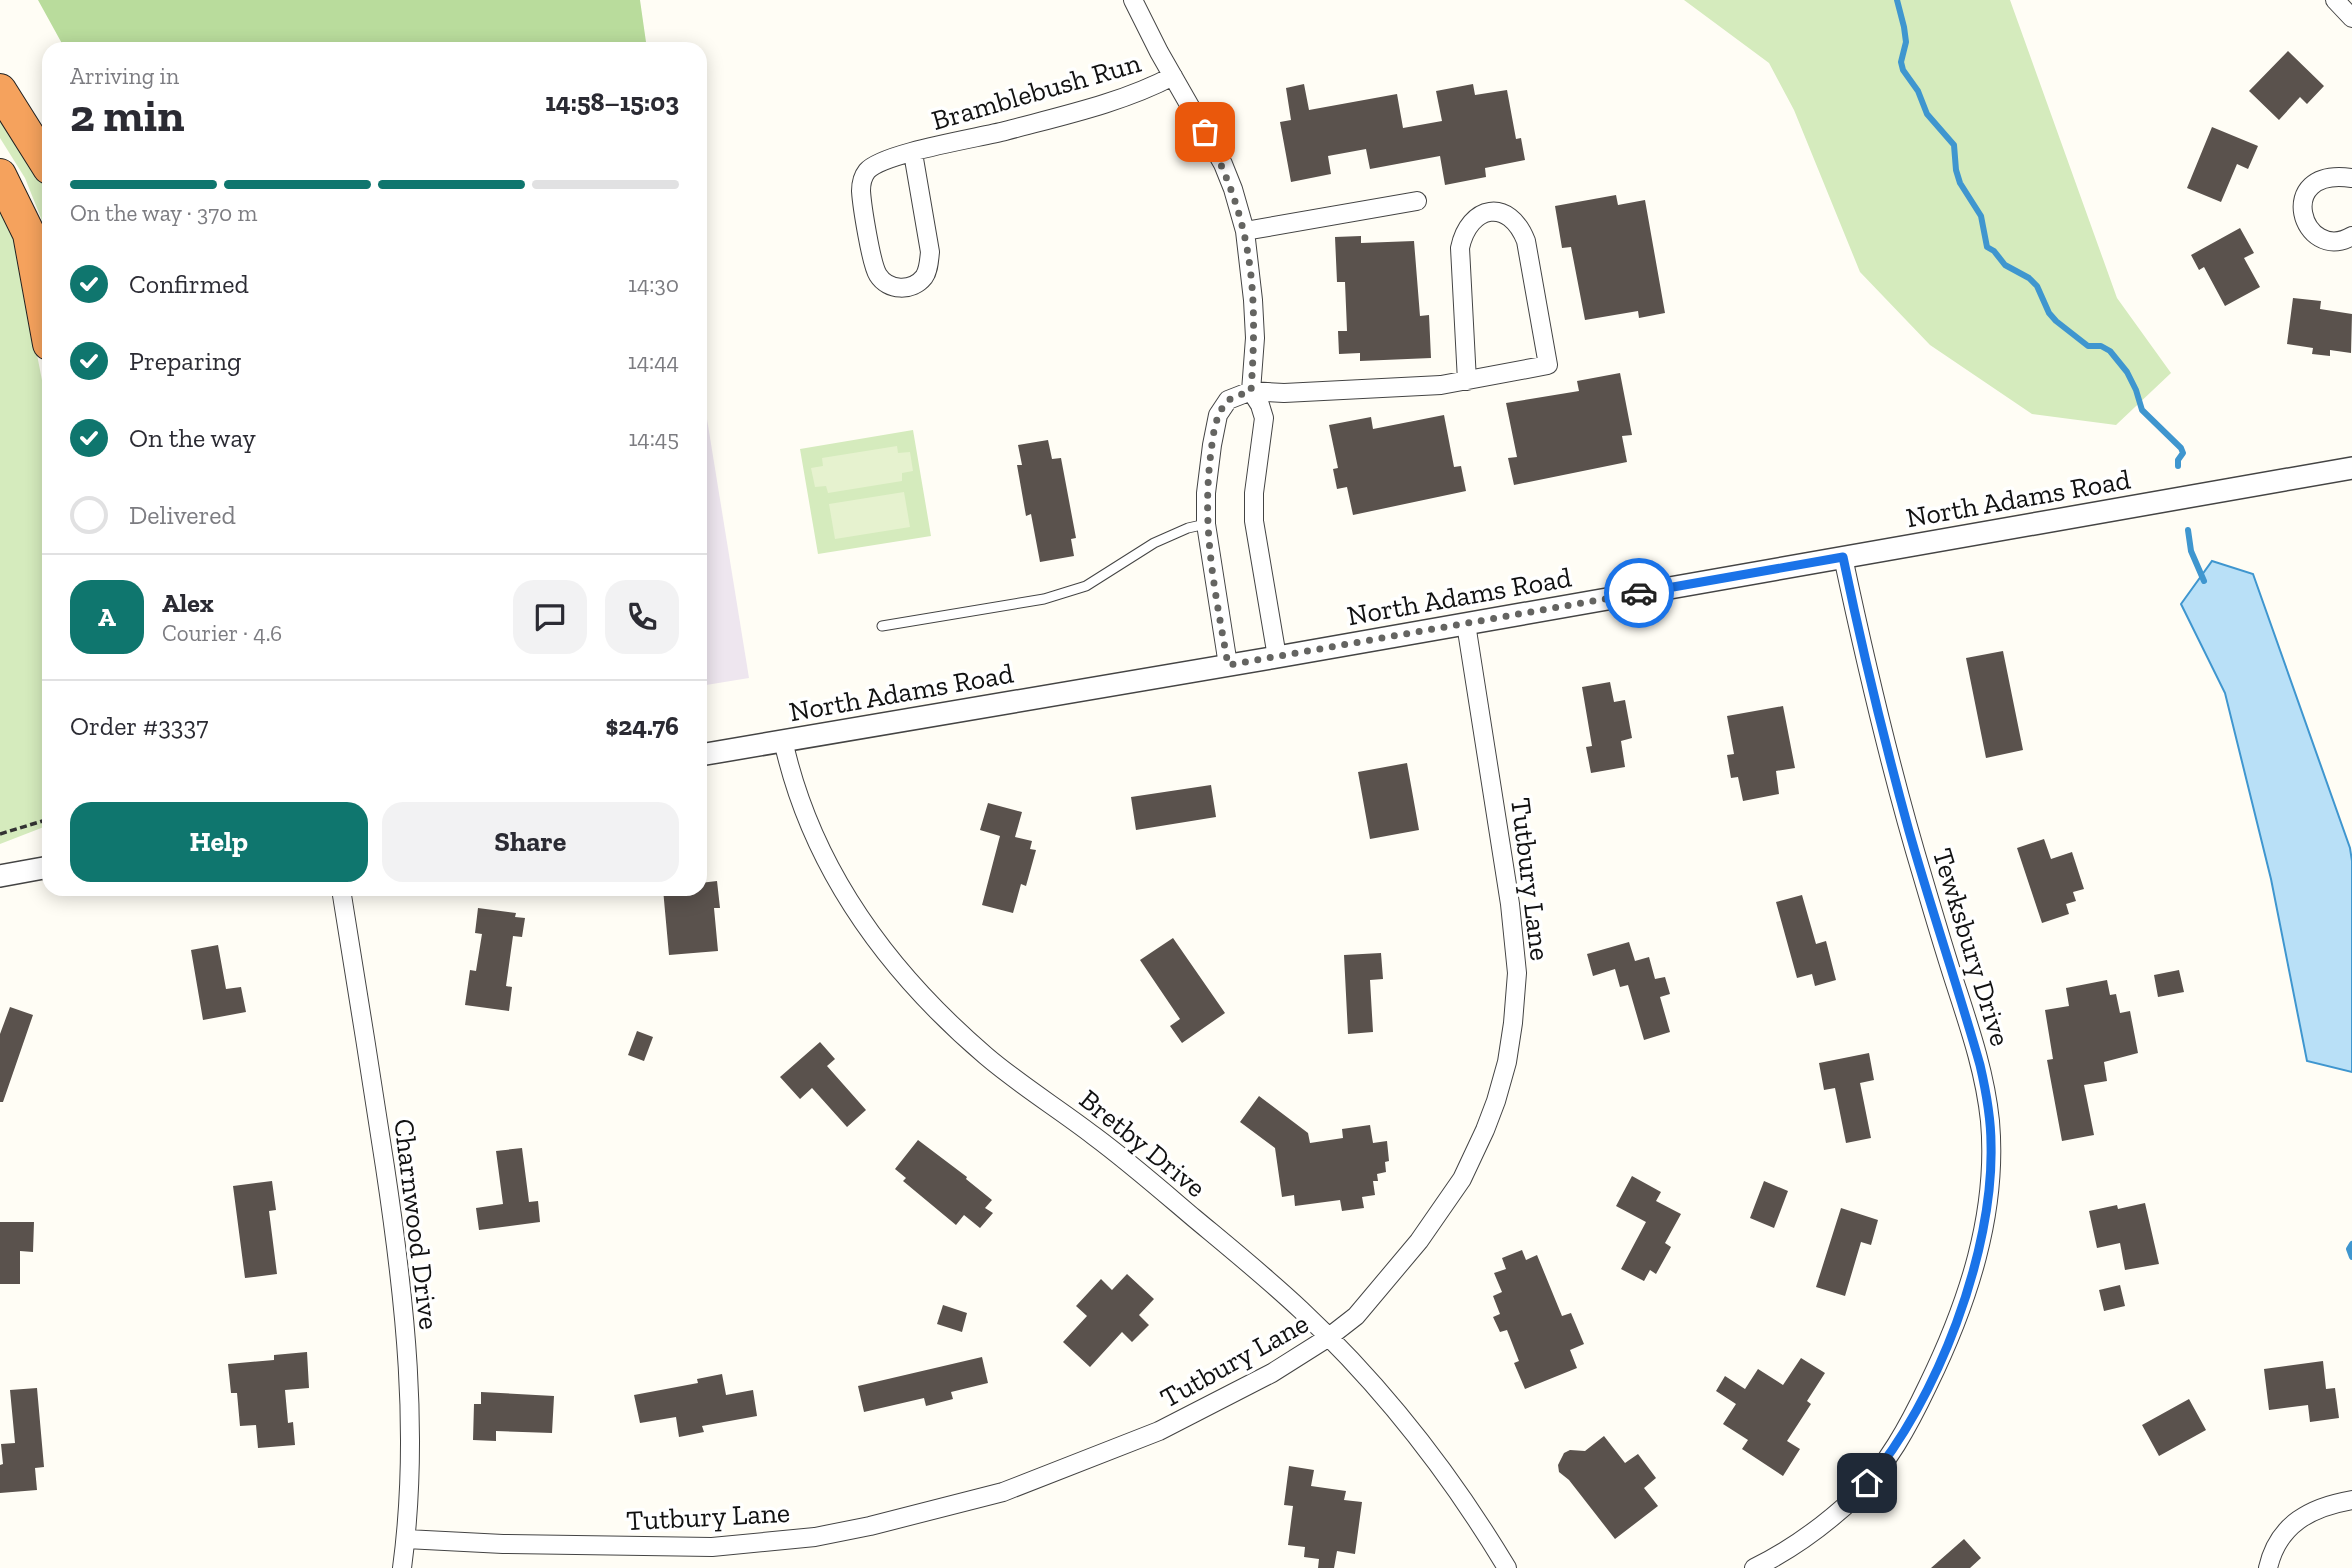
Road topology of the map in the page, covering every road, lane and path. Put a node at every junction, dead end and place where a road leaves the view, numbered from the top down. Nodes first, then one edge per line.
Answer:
1 (1133, 0) edge
2 (2335, 0) edge
3 (2352, 18) edge
4 (1173, 76) junction
5 (0, 90) edge
6 (913, 153) junction
7 (42, 157) edge
8 (0, 176) edge
9 (2352, 178) edge
10 (1417, 201) dead end
11 (1245, 231) junction
12 (2352, 236) edge
13 (42, 306) edge
14 (1467, 381) junction
15 (1251, 391) junction
16 (2352, 468) edge
17 (1206, 524) junction
18 (1843, 557) junction
19 (1466, 624) junction
20 (882, 626) dead end
21 (1277, 657) junction
22 (1228, 665) junction
23 (783, 740) junction
24 (707, 754) edge
25 (42, 821) edge
26 (0, 834) edge
27 (42, 868) edge
28 (0, 876) edge
29 (342, 896) edge
30 (1329, 1337) junction
31 (2352, 1500) edge
32 (406, 1539) junction
33 (402, 1568) edge
34 (1507, 1568) edge
35 (1754, 1568) edge
36 (2269, 1568) edge

1 - 4 street
2 - 3 street
4 - 6 street, Bramblebush Run
4 - 11 street
5 - 7 highway
6 - 6 street, Bramblebush Run
8 - 13 highway
9 - 12 street
10 - 11 street
11 - 15 street
14 - 14 street
14 - 15 street
15 - 17 street
15 - 21 street
16 - 18 street, North Adams Road
17 - 20 lane
17 - 22 street
18 - 19 street, North Adams Road
18 - 35 street, Tewksbury Drive
19 - 21 street, North Adams Road
19 - 30 street, Tutbury Lane
21 - 22 street, North Adams Road
22 - 23 street, North Adams Road
23 - 24 street, North Adams Road
23 - 30 street, Bretby Drive
25 - 26 path
27 - 28 street
29 - 32 street, Charnwood Drive
30 - 32 street, Tutbury Lane
30 - 34 street, Bretby Drive
31 - 36 street
32 - 33 street, Charnwood Drive

